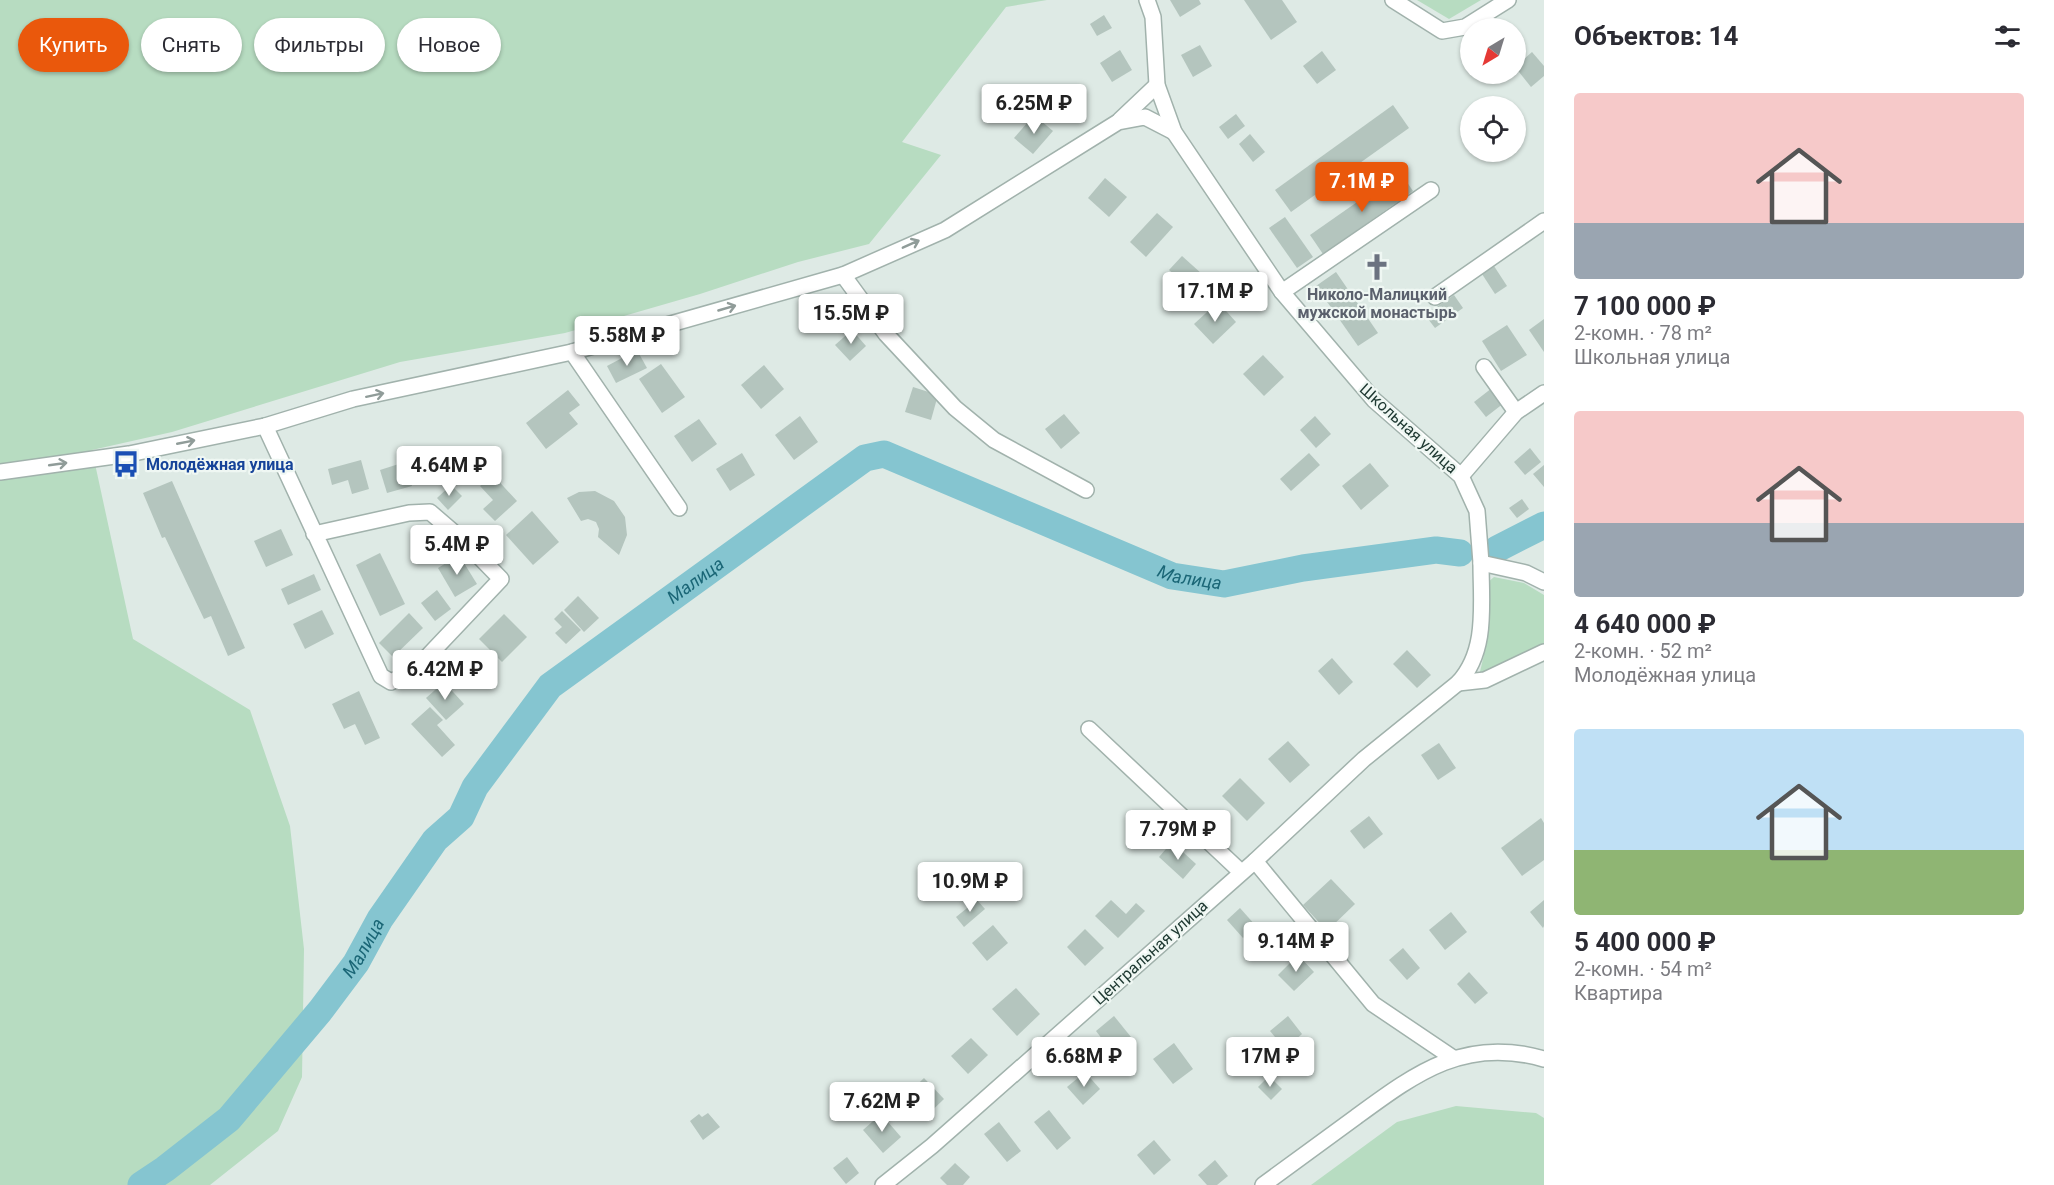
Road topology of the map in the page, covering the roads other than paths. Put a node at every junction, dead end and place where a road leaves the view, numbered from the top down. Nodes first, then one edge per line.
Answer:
1 (1149, 0) edge
2 (1394, 0) edge
3 (1508, 0) edge
4 (1157, 85) junction
5 (1118, 122) junction
6 (1174, 132) junction
7 (1431, 190) dead end
8 (1544, 221) edge
9 (843, 275) junction
10 (1282, 292) junction
11 (1435, 297) dead end
12 (572, 352) junction
13 (1484, 367) dead end
14 (1544, 393) edge
15 (1516, 412) junction
16 (265, 426) junction
17 (0, 472) edge
18 (1461, 476) junction
19 (1086, 490) dead end
20 (679, 508) dead end
21 (314, 534) junction
22 (1481, 563) junction
23 (1544, 582) edge
24 (1544, 652) edge
25 (1458, 683) junction
26 (1089, 729) dead end
27 (1255, 861) junction
28 (1241, 872) junction
29 (1453, 1058) junction
30 (1544, 1059) edge
31 (883, 1185) edge
32 (1263, 1185) edge

1 - 4 street, Школьная улица
2 - 3 street
4 - 5 street
4 - 6 street, Школьная улица
5 - 6 street
9 -> 5 street
6 - 10 street, Школьная улица
7 - 10 street
8 - 11 street
12 -> 9 street
9 - 19 street
10 - 18 street, Школьная улица
16 -> 12 street
12 - 20 street
13 - 15 street
14 - 15 street
15 - 18 street
17 -> 16 street
16 - 21 street
18 - 22 street, Школьная улица
21 - 21 street
22 - 23 street
22 - 25 street, Центральная улица
24 - 25 street
25 - 27 street, Центральная улица
26 - 28 street
27 - 28 street, Центральная улица
27 - 29 street
28 - 31 street, Центральная улица
29 - 30 street
29 - 32 street

